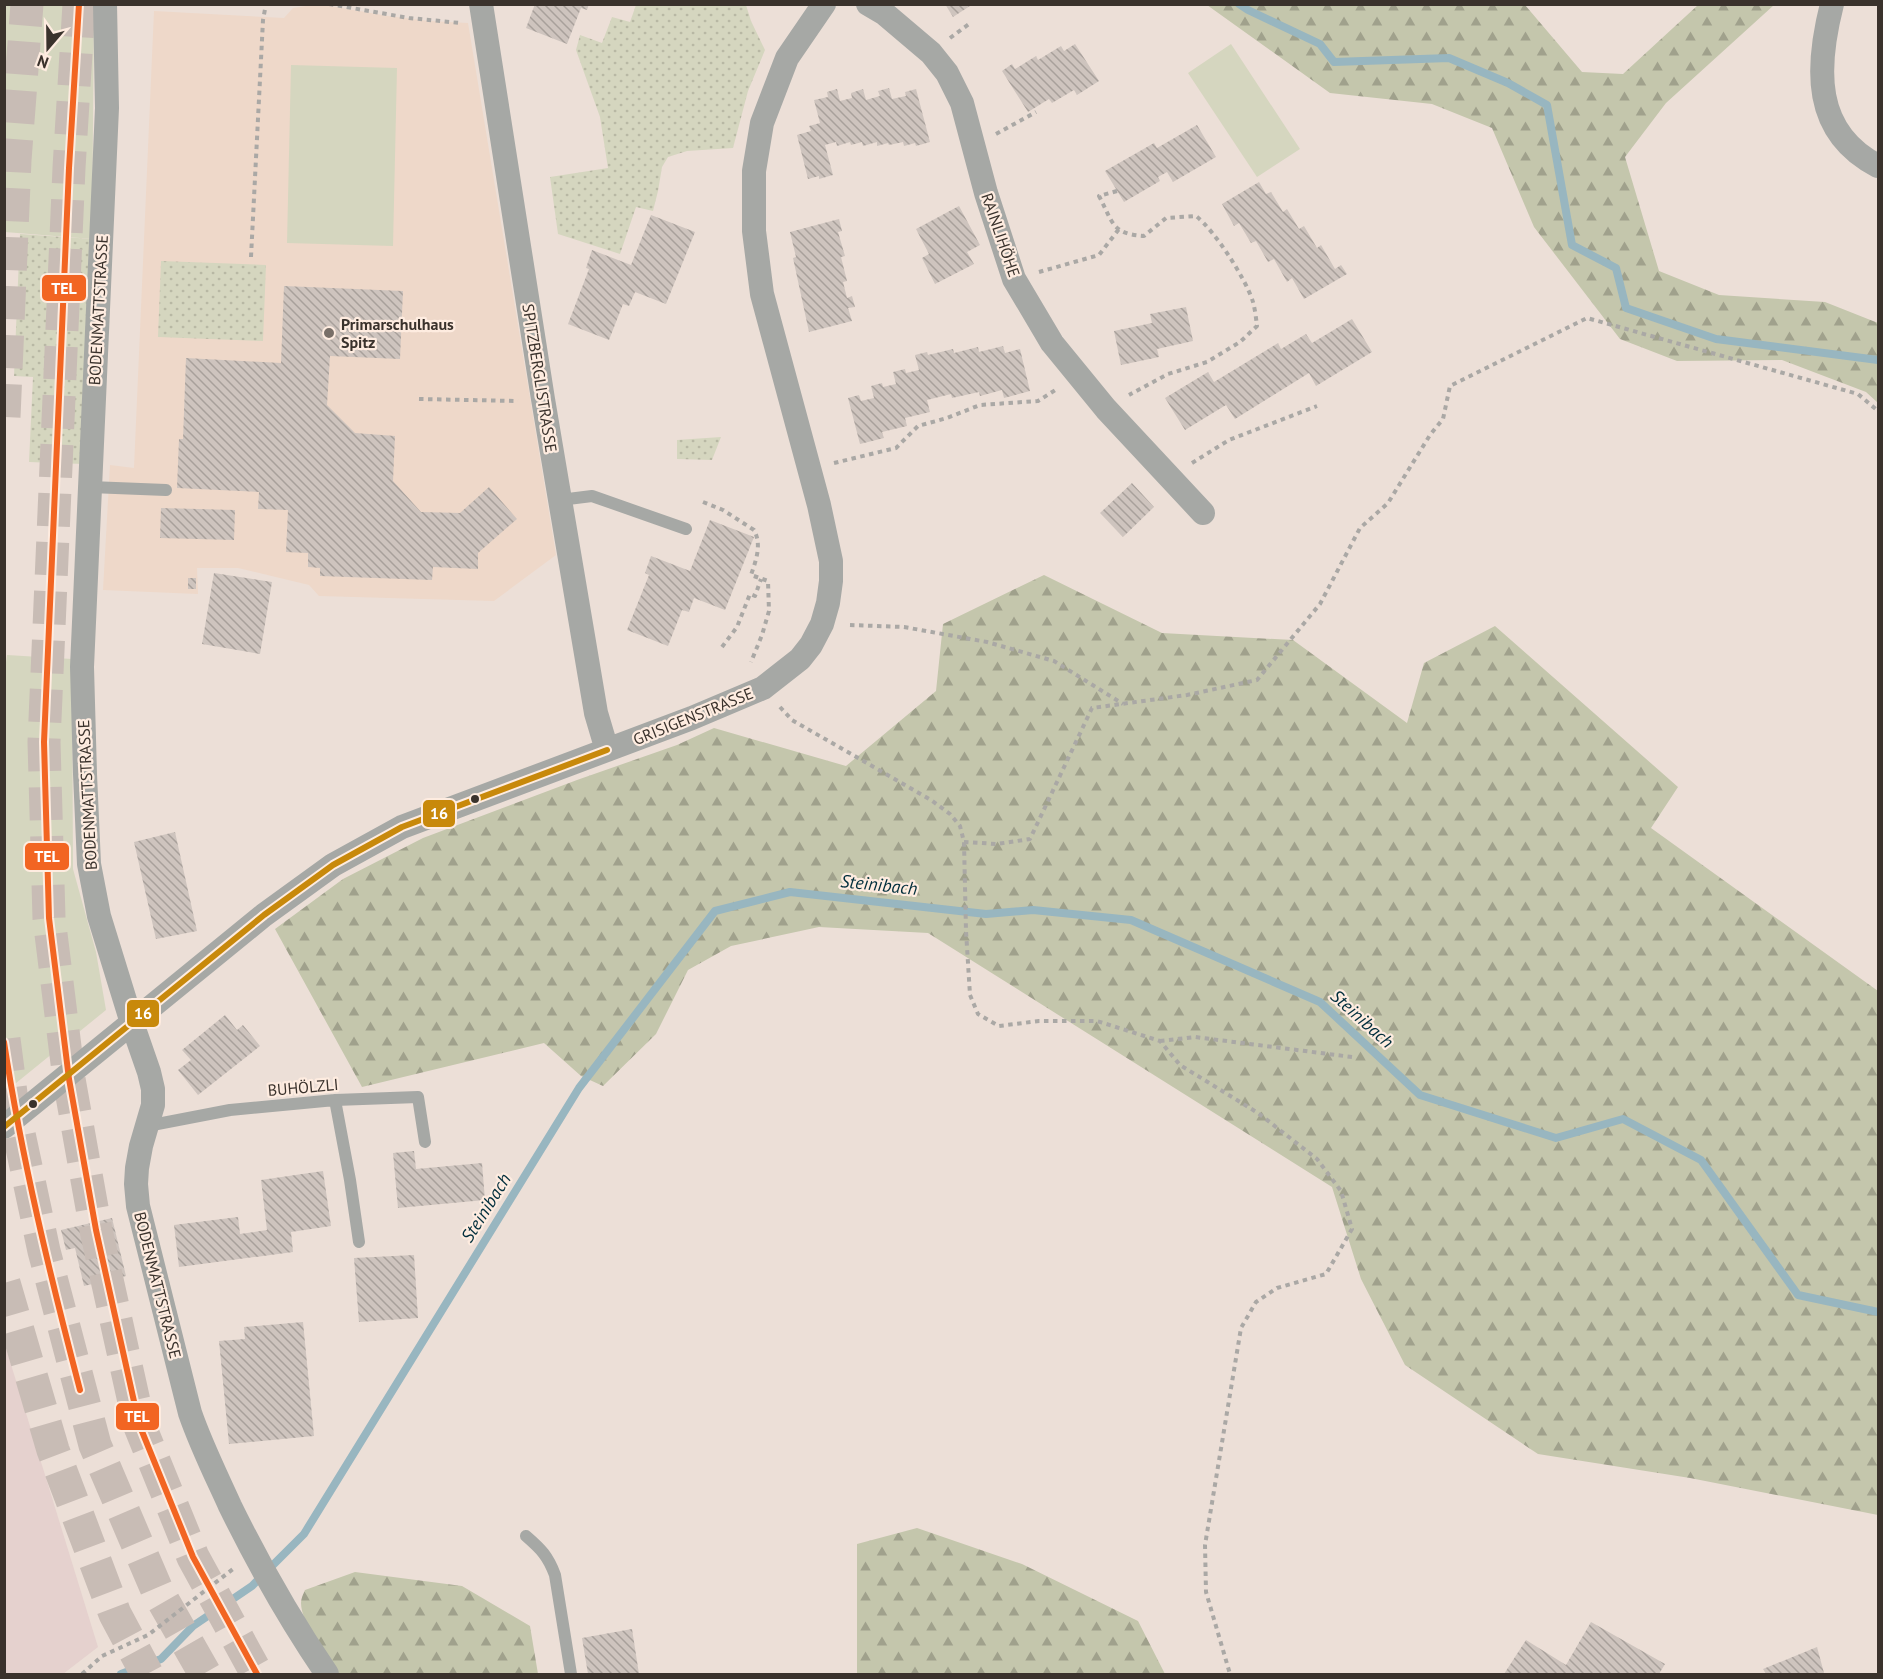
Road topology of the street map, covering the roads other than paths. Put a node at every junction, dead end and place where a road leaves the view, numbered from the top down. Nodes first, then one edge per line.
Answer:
1 (105, 4) edge
2 (481, 4) edge
3 (824, 4) edge
4 (868, 4) edge
5 (1832, 4) edge
6 (1878, 166) edge
7 (90, 487) junction
8 (166, 490) dead end
9 (560, 500) junction
10 (1203, 513) dead end
11 (686, 529) dead end
12 (607, 750) junction
13 (132, 1023) junction
14 (335, 1100) junction
15 (147, 1126) junction
16 (4, 1127) edge
17 (425, 1142) dead end
18 (359, 1242) dead end
19 (526, 1536) dead end
20 (327, 1674) edge
21 (571, 1674) edge

1 - 7 street, BODENMATTSTRASSE
2 - 9 street, SPITZBERGLISTRASSE
3 - 12 street, GRISIGENSTRASSE
4 - 10 street, RAINLIHÖHE
5 - 6 street
7 - 8 lane
7 - 13 street, BODENMATTSTRASSE
9 - 11 lane
9 - 12 street, SPITZBERGLISTRASSE
12 - 13 street, GRISIGENSTRASSE
13 - 15 street, BODENMATTSTRASSE
13 - 16 street, GRISIGENSTRASSE
14 - 15 lane, BUHÖLZLI
14 - 17 lane, BUHÖLZLI
14 - 18 lane
15 - 20 street, BODENMATTSTRASSE
19 - 21 lane

